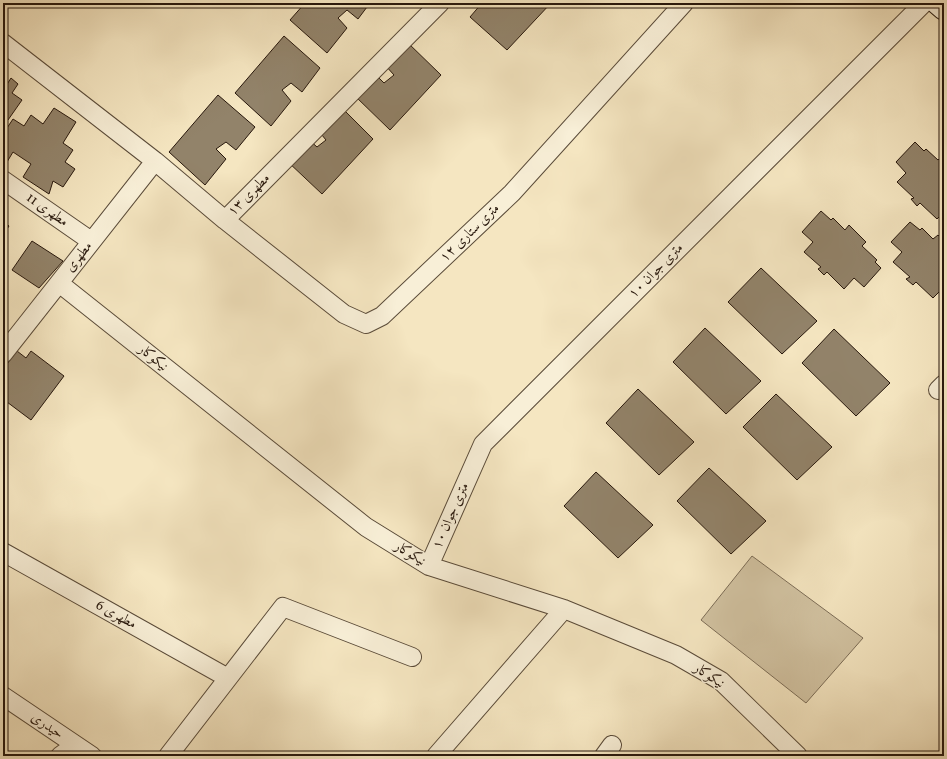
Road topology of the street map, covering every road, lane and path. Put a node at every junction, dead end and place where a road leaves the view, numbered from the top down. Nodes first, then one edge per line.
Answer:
1 (440, 3) edge
2 (684, 3) edge
3 (924, 3) edge
4 (937, 3) edge
5 (944, 9) edge
6 (3, 44) edge
7 (155, 161) junction
8 (3, 180) edge
9 (225, 220) junction
10 (92, 241) junction
11 (59, 283) junction
12 (3, 354) edge
13 (3, 552) edge
14 (429, 566) junction
15 (564, 609) junction
16 (412, 657) dead end
17 (228, 678) junction
18 (3, 696) edge
19 (75, 745) junction
20 (60, 756) edge
21 (92, 756) edge
22 (168, 756) edge
23 (436, 756) edge
24 (798, 756) edge

1 - 9 street, مطهری ۱۳
2 - 9 street, ۱۲ متری ستاری
3 - 14 street, ۱۰ متری جوان
4 - 5 main road
6 - 7 street, مطهری ۱۳
7 - 9 street, مطهری ۱۳
7 - 10 street, مطهری
8 - 10 street, مطهری 11
10 - 11 street, مطهری
11 - 12 street, مطهری
11 - 14 street, نیکوکار
13 - 17 street, مطهری 6
14 - 15 street, نیکوکار
15 - 23 street
15 - 24 street, نیکوکار
16 - 17 street
17 - 22 street
18 - 19 street, حیدری
19 - 20 street
19 - 21 street, حیدری

